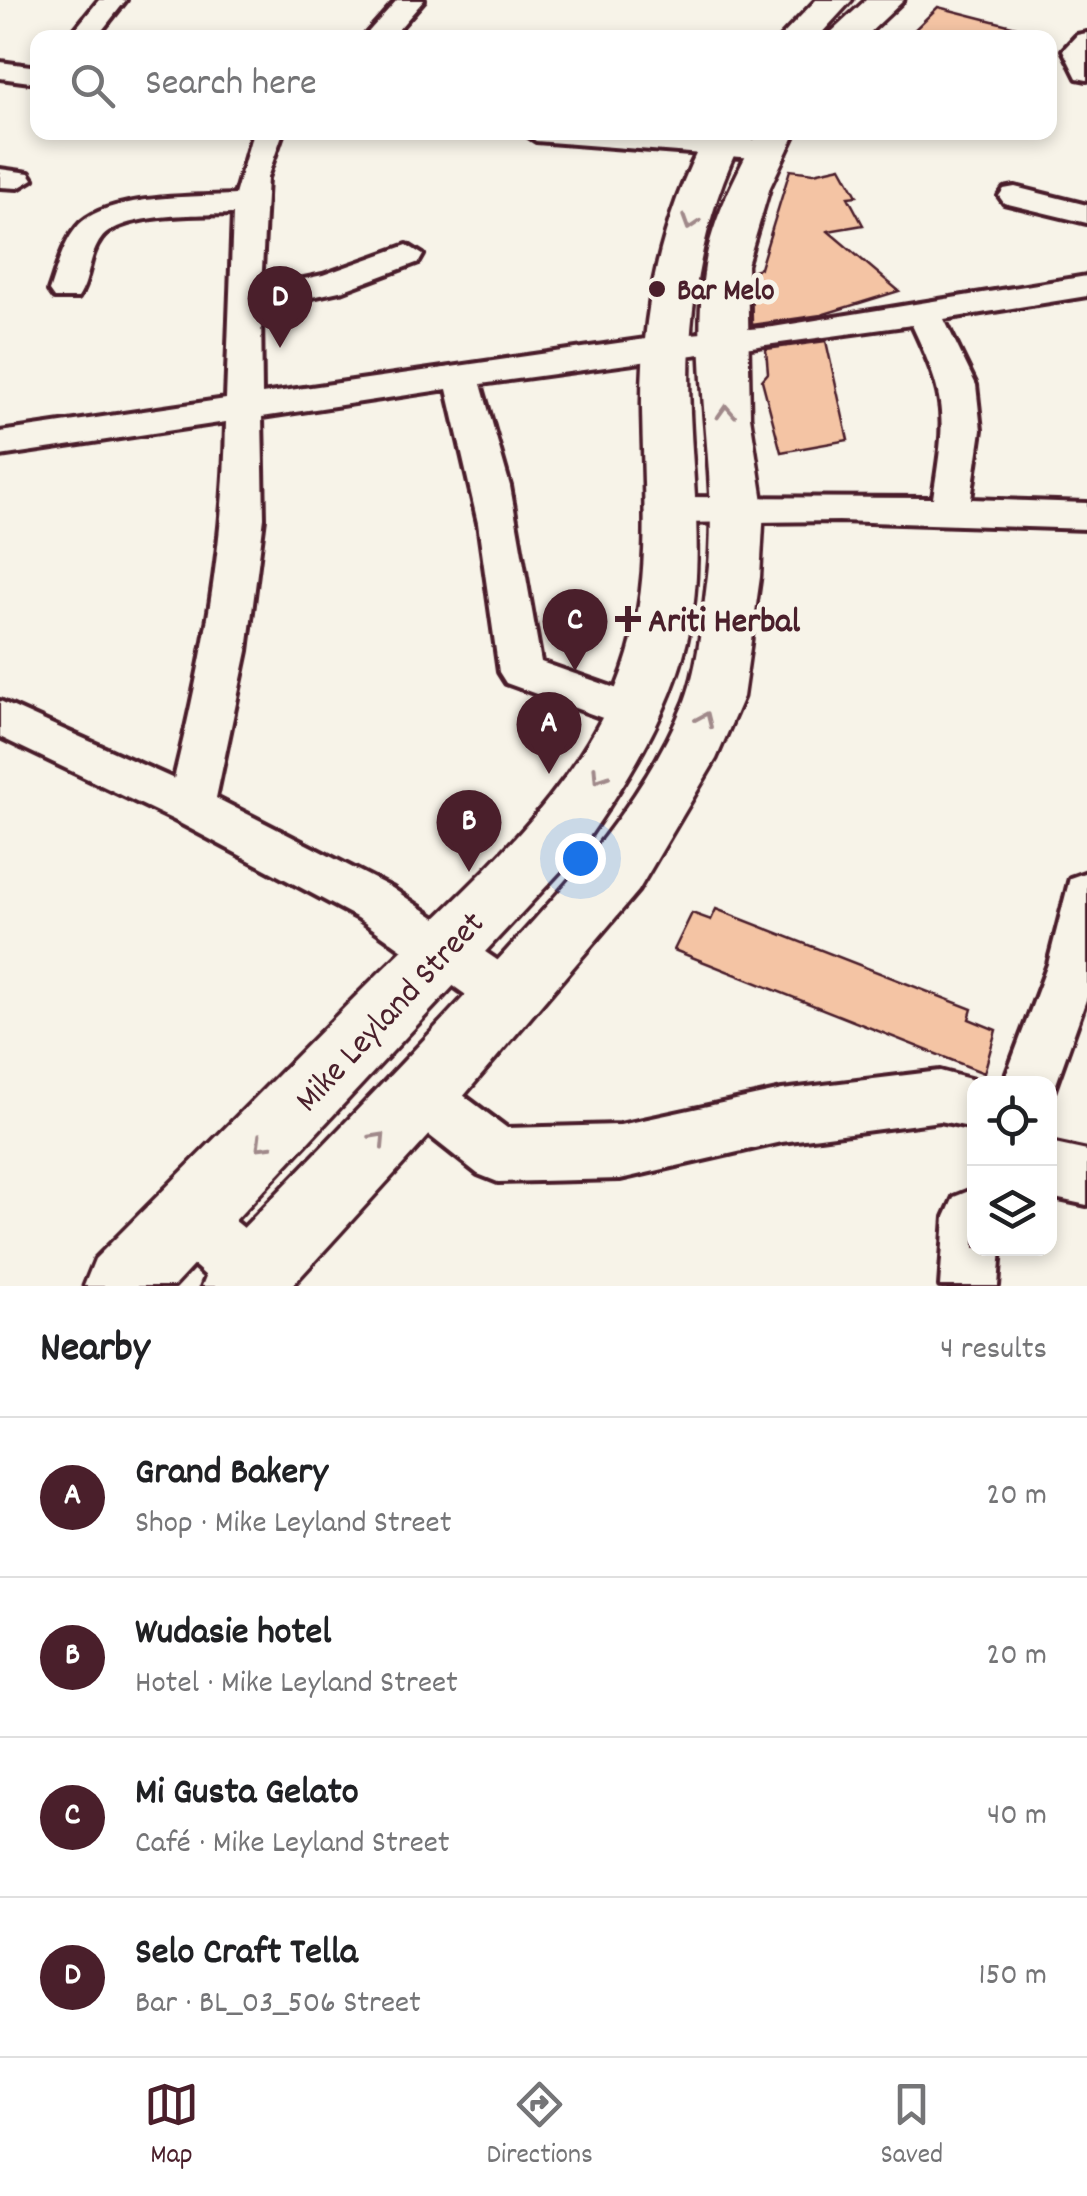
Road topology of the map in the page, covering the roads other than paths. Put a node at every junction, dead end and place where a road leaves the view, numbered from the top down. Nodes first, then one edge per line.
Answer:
1 (113, 0) edge
2 (411, 0) edge
3 (835, 0) edge
4 (887, 0) edge
5 (88, 30) edge
6 (383, 30) edge
7 (805, 30) edge
8 (851, 30) edge
9 (1087, 41) edge
10 (0, 70) edge
11 (1087, 72) edge
12 (30, 74) edge
13 (265, 140) edge
14 (747, 140) edge
15 (1015, 196) dead end
16 (248, 204) junction
17 (1087, 214) edge
18 (407, 254) dead end
19 (1087, 286) edge
20 (66, 290) dead end
21 (244, 302) junction
22 (923, 312) junction
23 (695, 343) junction
24 (461, 377) junction
25 (248, 410) junction
26 (0, 444) edge
27 (738, 508) junction
28 (673, 510) junction
29 (950, 512) junction
30 (1087, 516) edge
31 (633, 712) junction
32 (0, 718) edge
33 (191, 807) junction
34 (1087, 892) edge
35 (443, 949) junction
36 (508, 996) junction
37 (1033, 1076) edge
38 (420, 1094) junction
39 (967, 1102) edge
40 (1057, 1172) edge
41 (1087, 1178) edge
42 (186, 1220) junction
43 (972, 1256) edge
44 (251, 1282) edge
45 (122, 1286) edge
46 (970, 1286) edge

1 - 5 street
2 - 6 street
3 - 7 main road
4 - 8 main road
9 - 11 street
10 - 12 street
13 - 16 street
14 - 23 main road, Mike Leyland Street
15 - 17 street
16 - 20 street
16 - 21 street
18 - 21 street
19 - 22 street
21 - 25 street
22 - 23 street
22 - 29 street
23 - 24 street
27 -> 23 main road, Mike Leyland Street
23 - 28 main road, Mike Leyland Street
24 - 25 street
24 - 31 street
25 - 26 street
25 - 33 street
27 - 28 street
27 - 29 street
36 -> 27 main road, Mike Leyland Street
28 - 31 main road, Mike Leyland Street
29 - 30 street
31 -> 35 main road, Mike Leyland Street
32 - 33 street
33 - 35 street
34 - 37 street
35 - 36 street
35 -> 42 main road, Mike Leyland Street
36 - 38 main road, Mike Leyland Street
38 - 39 street
44 -> 38 main road, Mike Leyland Street
40 - 41 street
42 - 44 street
42 - 45 main road, Mike Leyland Street
43 - 46 street

